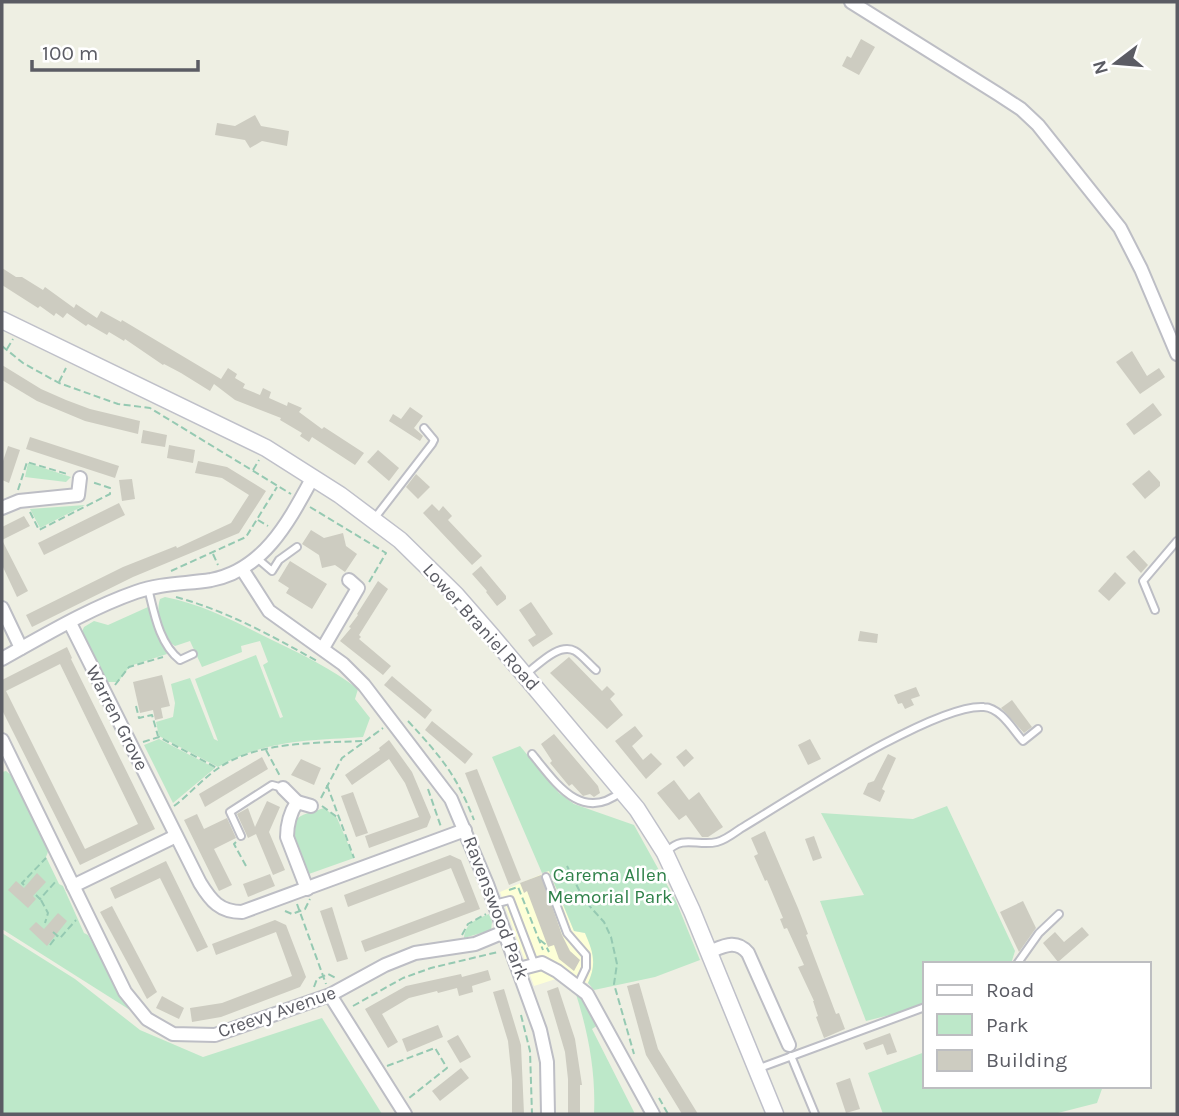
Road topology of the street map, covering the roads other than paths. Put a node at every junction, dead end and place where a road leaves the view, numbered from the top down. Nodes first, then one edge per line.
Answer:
1 (851, 2) edge
2 (2, 320) edge
3 (1177, 354) edge
4 (424, 428) dead end
5 (313, 477) junction
6 (80, 478) dead end
7 (2, 508) edge
8 (374, 519) junction
9 (1177, 541) edge
10 (297, 547) dead end
11 (258, 559) junction
12 (242, 569) junction
13 (353, 584) road end
14 (148, 588) junction
15 (2, 608) edge
16 (1156, 610) dead end
17 (69, 624) junction
18 (21, 648) junction
19 (323, 648) junction
20 (193, 654) dead end
21 (2, 659) edge
22 (596, 670) dead end
23 (524, 675) junction
24 (1038, 729) dead end
25 (2, 740) edge
26 (532, 754) dead end
27 (6, 760) edge
28 (283, 788) joint
29 (623, 791) junction
30 (297, 802) junction
31 (315, 805) road end
32 (465, 830) junction
33 (176, 836) junction
34 (241, 836) road end
35 (665, 853) junction
36 (546, 877) dead end
37 (70, 880) junction
38 (307, 889) junction
39 (495, 907) junction
40 (1059, 914) dead end
41 (501, 933) junction
42 (709, 952) junction
43 (1018, 962) edge
44 (534, 964) junction
45 (519, 969) junction
46 (578, 985) junction
47 (330, 995) junction
48 (923, 1008) edge
49 (790, 1051) junction
50 (757, 1069) junction
51 (402, 1110) edge
52 (548, 1114) edge
53 (653, 1114) edge
54 (775, 1114) edge
55 (815, 1114) edge

1 - 3 street
2 - 5 street, Lower Braniel Road
4 - 8 lane
5 - 8 street, Lower Braniel Road
5 - 11 street
6 - 7 street
8 - 23 street, Lower Braniel Road
9 - 16 lane
10 - 11 lane
11 - 12 street
12 - 14 street
12 - 19 street, Ravenswood Park
13 - 19 street
14 - 17 street
14 - 20 lane
15 - 18 street
17 - 18 street
17 - 33 street, Warren Grove
18 - 21 street
19 - 32 street, Ravenswood Park
22 - 23 lane
23 - 29 street, Lower Braniel Road
24 - 35 lane
25 - 27 street, Creevy Avenue
26 - 29 lane
27 - 37 street, Creevy Avenue
28 - 30 street
28 - 34 lane
29 - 35 street, Lower Braniel Road
30 - 31 street
30 - 38 street
32 - 38 street, Warren Grove
32 - 39 street, Ravenswood Park
33 - 37 street
33 - 38 street, Warren Grove
35 - 42 street, Lower Braniel Road
36 - 46 lane
37 - 47 street, Creevy Avenue
39 - 41 street, Ravenswood Park
39 - 44 lane
40 - 43 lane
41 - 45 street, Ravenswood Park
41 - 47 street, Creevy Avenue
42 - 49 street
42 - 50 street, Lower Braniel Road
44 - 45 street
44 - 46 street
45 - 52 street, Ravenswood Park
46 - 53 street
47 - 51 street
48 - 49 lane
49 - 50 lane
49 - 55 lane
50 - 54 street, Lower Braniel Road

